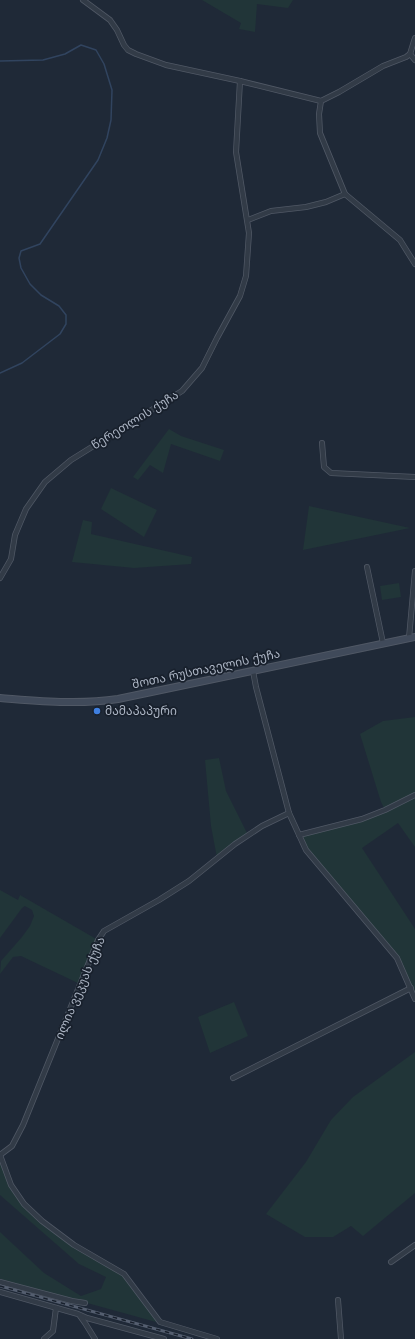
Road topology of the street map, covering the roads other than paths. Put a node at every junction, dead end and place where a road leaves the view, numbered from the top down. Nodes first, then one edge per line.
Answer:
1 (83, 0) edge
2 (415, 38) edge
3 (410, 54) junction
4 (415, 60) edge
5 (240, 81) junction
6 (321, 101) junction
7 (345, 194) junction
8 (248, 220) junction
9 (415, 264) edge
10 (322, 443) dead end
11 (415, 477) edge
12 (367, 566) dead end
13 (415, 571) edge
14 (0, 578) edge
15 (412, 637) edge
16 (383, 643) junction
17 (253, 671) junction
18 (0, 698) edge
19 (415, 795) edge
20 (289, 813) junction
21 (299, 835) junction
22 (411, 988) junction
23 (415, 998) edge
24 (233, 1078) dead end
25 (0, 1155) edge
26 (415, 1245) edge
27 (391, 1262) dead end
28 (0, 1282) edge
29 (0, 1292) edge
30 (338, 1300) dead end
31 (86, 1303) dead end
32 (56, 1308) junction
33 (78, 1314) junction
34 (44, 1339) edge
35 (95, 1339) edge
36 (164, 1339) edge
37 (217, 1339) edge
38 (342, 1339) edge

1 - 5 street
2 - 3 street
3 - 4 street
3 - 6 street
5 - 6 street
5 - 8 street, წერეთლის ქუჩა
6 - 7 street
7 - 8 street
7 - 9 street
8 - 14 street, წერეთლის ქუჩა
10 - 11 street
12 - 16 street
13 - 15 street
15 - 16 main road, შოთა რუსთაველის ქუჩა
16 - 17 main road, შოთა რუსთაველის ქუჩა
17 - 18 main road, შოთა რუსთაველის ქუჩა
17 - 20 street
19 - 21 street
20 - 21 street
20 - 25 street, ილია ვეკუას ქუჩა
21 - 22 street
22 - 23 street
22 - 24 street
25 - 37 street
26 - 27 street
28 - 31 street
29 - 32 street
30 - 38 street
32 - 33 street
32 - 34 street
33 - 35 street
33 - 36 street

